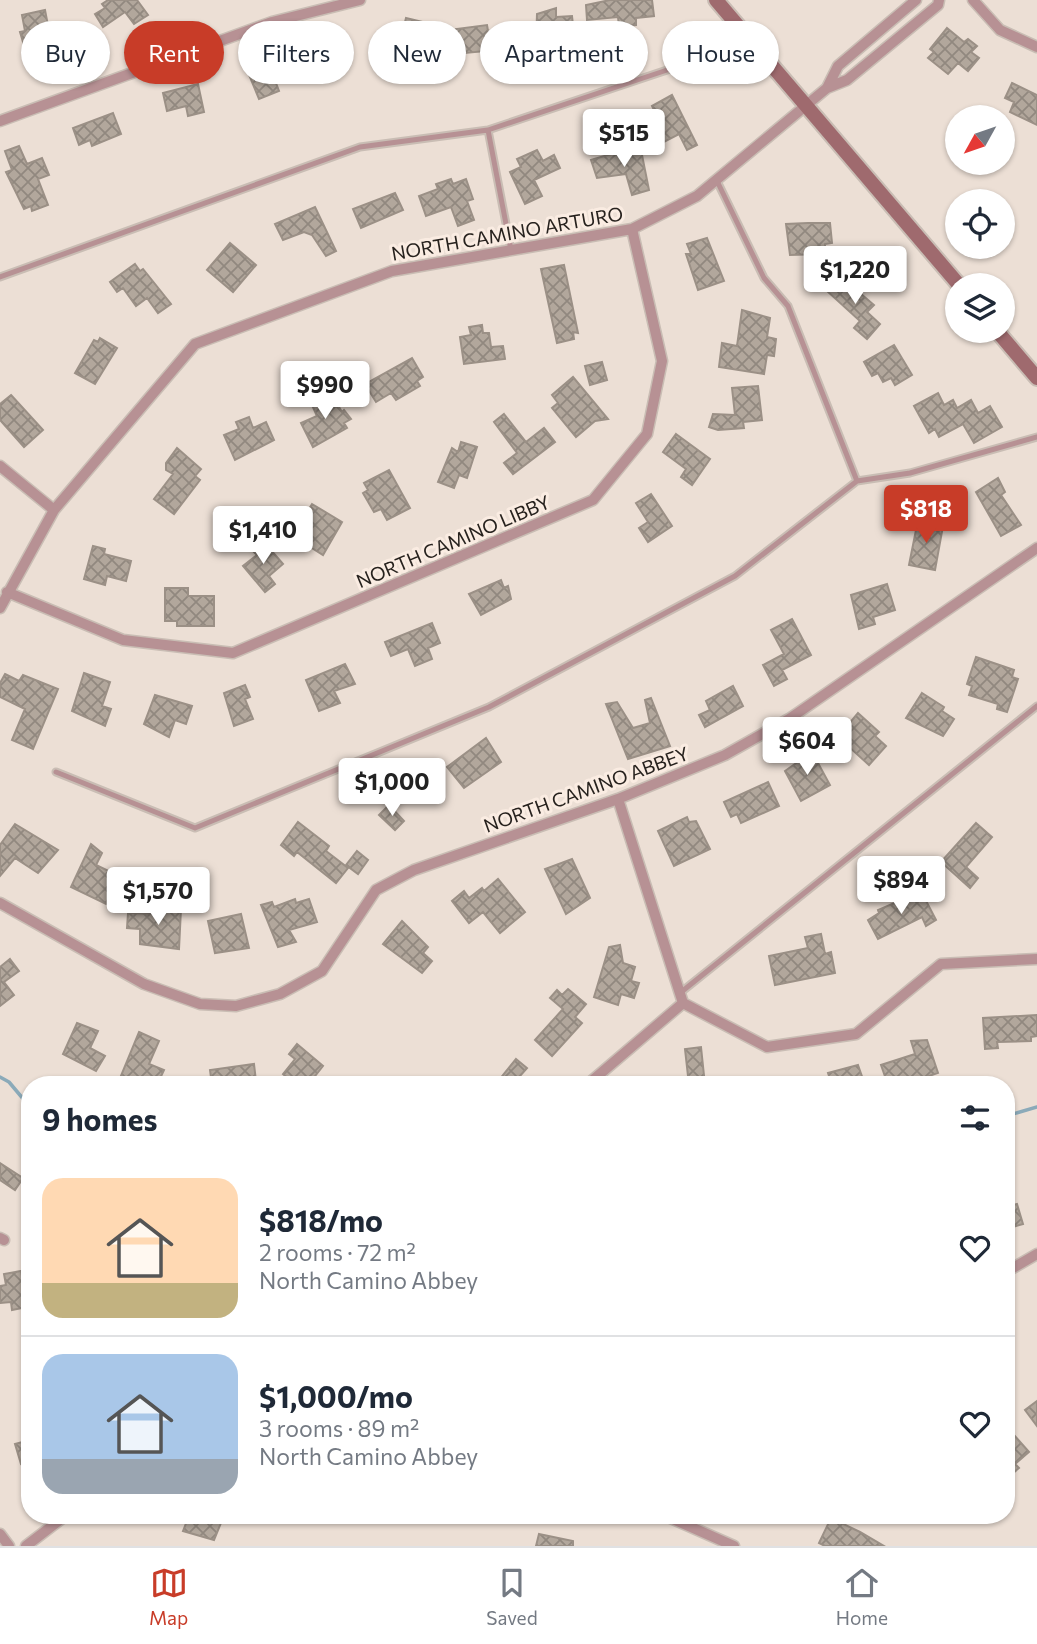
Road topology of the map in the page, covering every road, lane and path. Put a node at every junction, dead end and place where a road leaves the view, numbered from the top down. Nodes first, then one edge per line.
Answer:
1 (360, 0) edge
2 (716, 0) edge
3 (916, 0) edge
4 (939, 0) edge
5 (973, 0) edge
6 (734, 21) edge
7 (1037, 47) edge
8 (662, 72) edge
9 (779, 74) edge
10 (827, 88) junction
11 (806, 106) junction
12 (0, 121) edge
13 (488, 130) junction
14 (717, 180) junction
15 (632, 229) junction
16 (511, 250) junction
17 (949, 273) edge
18 (0, 277) edge
19 (1011, 343) edge
20 (1032, 362) edge
21 (1037, 378) edge
22 (1037, 437) edge
23 (0, 466) edge
24 (857, 481) junction
25 (54, 510) junction
26 (1037, 548) edge
27 (4, 592) edge
28 (0, 608) edge
29 (1037, 706) edge
30 (56, 772) dead end
31 (618, 799) junction
32 (0, 903) edge
33 (1037, 959) edge
34 (682, 998) junction
35 (597, 1076) edge
36 (1037, 1254) edge
37 (1015, 1267) edge
38 (55, 1524) edge
39 (684, 1524) edge
40 (0, 1534) edge
41 (9, 1546) edge
42 (26, 1546) edge
43 (734, 1546) edge

1 - 12 street
2 - 6 main road
3 - 10 street, NORTH CAMINO ARTURO
4 - 10 street, NORTH CAMINO ARTURO
5 - 7 street
8 - 13 lane
9 - 11 main road
10 - 11 street, NORTH CAMINO ARTURO
11 - 14 street, NORTH CAMINO ARTURO
11 - 17 main road
13 - 16 lane
13 - 18 lane
14 - 15 street, NORTH CAMINO ARTURO
14 - 24 lane
15 - 16 street, NORTH CAMINO ARTURO
15 - 27 street, NORTH CAMINO LIBBY
16 - 25 street, NORTH CAMINO ARTURO
19 - 20 main road
20 - 21 main road
22 - 24 lane
23 - 25 street
24 - 30 lane
25 - 27 street, NORTH CAMINO ARTURO
26 - 31 street, NORTH CAMINO ABBEY
27 - 28 street, NORTH CAMINO ARTURO
29 - 34 lane
31 - 32 street, NORTH CAMINO ABBEY
31 - 34 street
33 - 34 street
34 - 35 street
36 - 37 street
38 - 42 street
39 - 43 street
40 - 41 street

